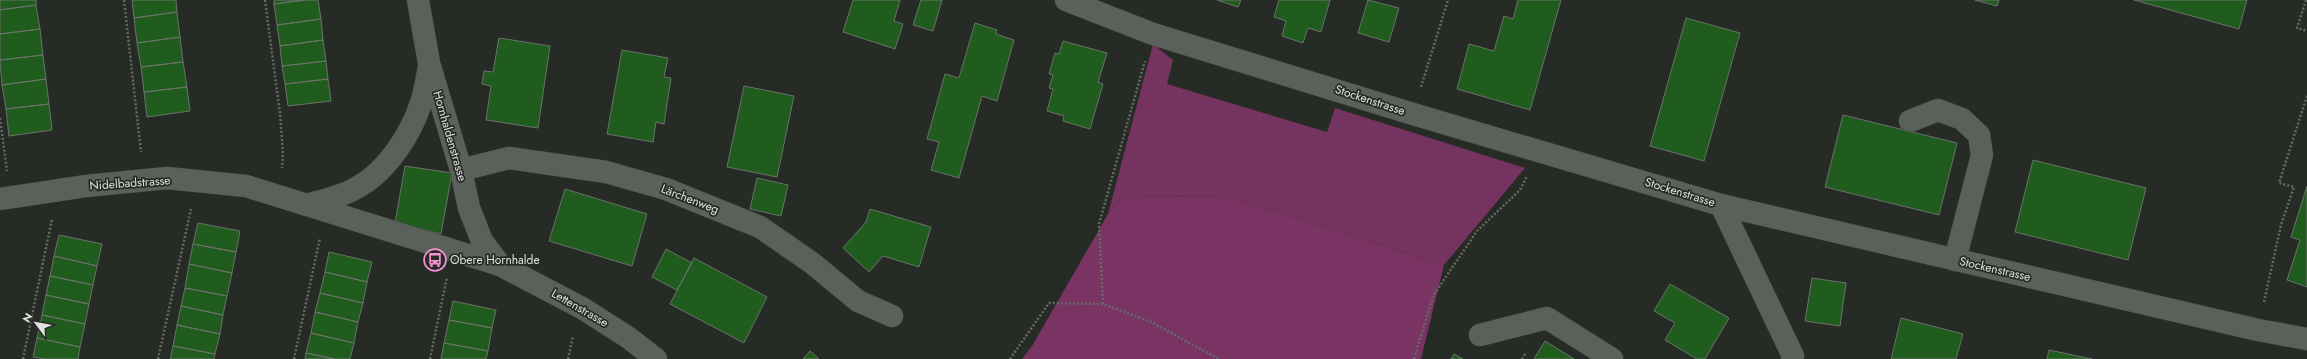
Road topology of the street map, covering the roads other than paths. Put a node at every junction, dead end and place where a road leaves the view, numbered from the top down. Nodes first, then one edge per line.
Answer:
1 (418, 0) edge
2 (1066, 0) edge
3 (429, 63) junction
4 (1910, 121) dead end
5 (461, 170) junction
6 (0, 199) edge
7 (1721, 205) junction
8 (316, 208) junction
9 (1956, 260) junction
10 (500, 266) junction
11 (892, 316) dead end
12 (1480, 335) dead end
13 (2307, 339) edge
14 (656, 359) edge
15 (1612, 359) edge
16 (1792, 359) edge

1 - 3 street, Hornhaldenstrasse
2 - 7 street, Stockenstrasse
3 - 5 street, Hornhaldenstrasse
3 - 8 street
4 - 9 street
5 - 10 street, Hornhaldenstrasse
5 - 11 street, Lärchenweg
6 - 8 street, Nidelbadstrasse
7 - 9 street, Stockenstrasse
7 - 16 street
8 - 10 street, Nidelbadstrasse
9 - 13 street, Stockenstrasse
10 - 14 street, Lettenstrasse
12 - 15 street

